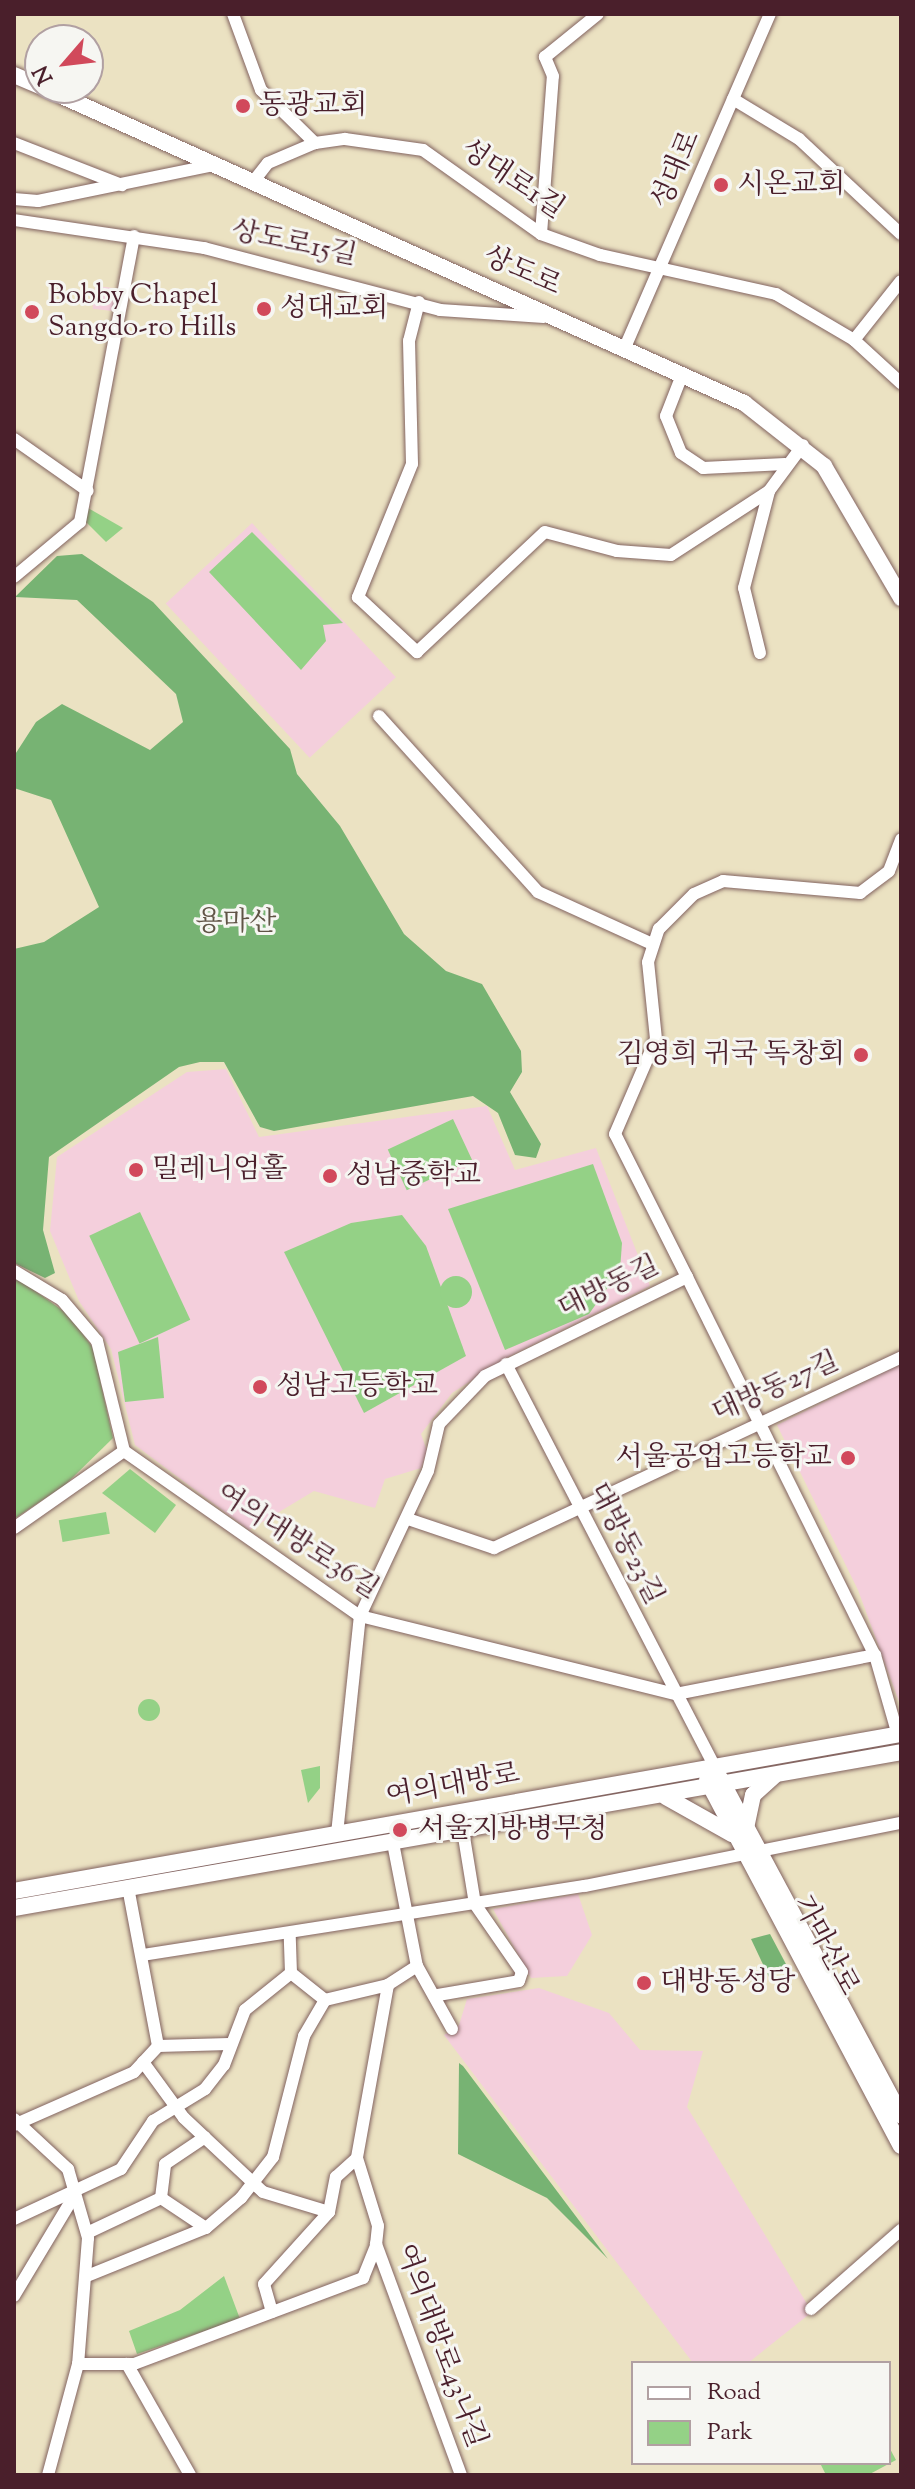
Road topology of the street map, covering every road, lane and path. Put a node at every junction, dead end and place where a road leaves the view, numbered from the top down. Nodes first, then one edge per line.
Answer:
1 (233, 14) edge
2 (598, 14) edge
3 (770, 14) edge
4 (733, 99) junction
5 (79, 104) edge
6 (14, 143) edge
7 (315, 143) junction
8 (214, 165) junction
9 (253, 182) junction
10 (122, 185) junction
11 (14, 199) edge
12 (38, 201) junction
13 (14, 220) edge
14 (39, 223) junction
15 (541, 234) junction
16 (901, 234) edge
17 (134, 236) junction
18 (661, 269) junction
19 (901, 281) edge
20 (419, 302) junction
21 (562, 318) junction
22 (854, 340) junction
23 (626, 345) junction
24 (682, 375) junction
25 (901, 383) edge
26 (14, 439) edge
27 (803, 445) junction
28 (785, 464) junction
29 (88, 491) junction
30 (769, 491) junction
31 (14, 577) edge
32 (901, 598) edge
33 (760, 653) dead end
34 (379, 716) dead end
35 (901, 839) edge
36 (652, 944) junction
37 (14, 1271) edge
38 (687, 1277) junction
39 (901, 1357) edge
40 (506, 1364) junction
41 (760, 1420) junction
42 (124, 1451) junction
43 (579, 1506) junction
44 (408, 1519) junction
45 (14, 1528) edge
46 (360, 1616) junction
47 (875, 1655) junction
48 (676, 1694) junction
49 (900, 1735) edge
50 (900, 1755) edge
51 (709, 1769) junction
52 (780, 1774) junction
53 (716, 1785) junction
54 (664, 1796) junction
55 (901, 1823) edge
56 (388, 1825) junction
57 (463, 1831) junction
58 (337, 1834) junction
59 (745, 1840) junction
60 (393, 1843) junction
61 (341, 1851) junction
62 (128, 1887) junction
63 (14, 1891) edge
64 (475, 1904) junction
65 (14, 1908) edge
66 (408, 1917) junction
67 (290, 1936) junction
68 (143, 1955) junction
69 (417, 1966) junction
70 (291, 1973) junction
71 (388, 1985) junction
72 (438, 1995) junction
73 (325, 2000) junction
74 (452, 2029) dead end
75 (229, 2044) junction
76 (158, 2046) junction
77 (143, 2062) junction
78 (176, 2107) junction
79 (901, 2115) edge
80 (16, 2122) edge
81 (205, 2137) junction
82 (901, 2146) edge
83 (357, 2158) junction
84 (254, 2182) junction
85 (78, 2192) junction
86 (161, 2198) junction
87 (329, 2212) junction
88 (14, 2219) edge
89 (206, 2228) junction
90 (901, 2230) edge
91 (87, 2233) junction
92 (376, 2244) junction
93 (87, 2276) junction
94 (14, 2296) edge
95 (811, 2309) dead end
96 (272, 2312) junction
97 (78, 2364) junction
98 (127, 2364) junction
99 (48, 2475) edge
100 (190, 2475) edge
101 (461, 2475) edge

1 - 7 street
2 - 15 street
3 - 4 street, 성대로
4 - 16 street
4 - 18 street, 성대로
5 - 8 main road, 상도로
6 - 10 street
7 - 9 street, 성대로1길
7 - 15 street, 성대로1길
8 - 9 main road, 상도로
8 - 10 street
9 - 21 main road, 상도로
10 - 12 street
11 - 12 street
12 - 14 street
13 - 14 street, 상도로15길
14 - 17 street, 상도로15길
15 - 18 street, 성대로1길
17 - 20 street, 상도로15길
17 - 29 street
18 - 22 street, 성대로1길
18 - 23 street, 성대로
19 - 22 street
20 - 21 street, 상도로15길
20 - 30 street
21 - 23 main road, 상도로
22 - 25 street, 성대로1길
23 - 24 main road, 상도로
24 - 27 main road, 상도로
24 - 28 street
26 - 29 street
27 - 28 street
27 - 32 main road, 상도로
28 - 30 street
29 - 31 street
30 - 33 street
34 - 36 street
35 - 36 street
36 - 38 street, 대방동길
37 - 42 street
38 - 40 street, 대방동길
38 - 41 street
39 - 41 street, 대방동27길
40 - 43 street, 대방동23길
40 - 44 street, 대방동길
41 - 43 street, 대방동27길
41 - 47 street
42 - 45 street
42 - 46 street, 여의대방로36길
43 - 44 street, 대방동27길
43 - 48 street, 대방동23길
44 - 46 street, 대방동길
46 - 48 street, 여의대방로36길
46 - 58 street, 대방동길
47 - 48 street
47 - 49 street
48 - 51 street, 대방동23길
49 - 51 main road, 여의대방로
50 - 52 main road, 여의대방로
51 - 53 main road, 가마산로
51 - 56 main road, 여의대방로
52 - 53 main road, 여의대방로
52 - 59 main road
53 - 54 main road, 여의대방로
53 - 59 main road, 가마산로
54 - 57 main road, 여의대방로
54 - 59 main road
55 - 59 street
56 - 58 main road, 여의대방로
56 - 60 main road
57 - 60 main road, 여의대방로
57 - 64 street, 여의대방로
58 - 61 main road
58 - 63 main road, 여의대방로
59 - 64 street
59 - 79 main road, 가마산로
59 - 82 main road, 가마산로
60 - 61 main road, 여의대방로
60 - 66 street
61 - 62 main road, 여의대방로
62 - 65 main road, 여의대방로
62 - 68 street
64 - 66 street
64 - 72 street
66 - 67 street
66 - 69 street
67 - 68 street
67 - 70 street
68 - 76 street
69 - 71 street
69 - 72 street
70 - 73 street
70 - 75 street
71 - 73 street
71 - 83 street, 여의대방로43나길
72 - 74 street
73 - 84 street
75 - 76 street
75 - 78 street
76 - 77 street
77 - 78 street
77 - 80 street
78 - 81 street
78 - 85 street
80 - 85 street
81 - 84 street
81 - 86 street
83 - 87 street
83 - 92 street, 여의대방로43나길
84 - 87 street
84 - 89 street
85 - 88 street
85 - 91 street
85 - 94 street
86 - 89 street
86 - 91 street
87 - 96 street
89 - 93 street
90 - 95 street
91 - 93 street
92 - 96 street
92 - 101 street, 여의대방로43나길
93 - 97 street
96 - 98 street
97 - 98 street
97 - 99 street
98 - 100 street

